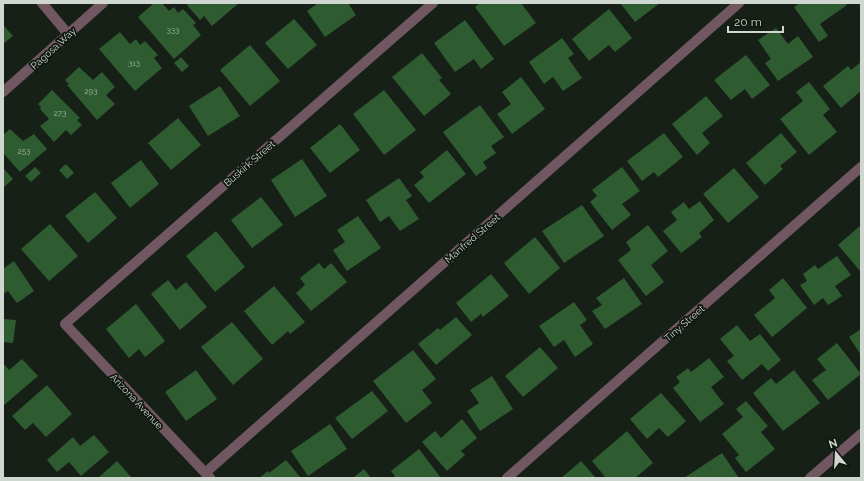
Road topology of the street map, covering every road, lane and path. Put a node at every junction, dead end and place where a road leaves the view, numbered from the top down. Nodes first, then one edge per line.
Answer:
1 (42, 3) edge
2 (103, 3) edge
3 (433, 3) edge
4 (739, 3) edge
5 (68, 34) junction
6 (3, 92) edge
7 (861, 167) edge
8 (65, 324) joint
9 (861, 434) edge
10 (208, 476) edge
11 (506, 478) edge
12 (810, 478) edge

1 - 5 street
2 - 5 street, Pagosa Way
3 - 8 street, Buskirk Street
4 - 10 street, Manfred Street
5 - 6 street, Pagosa Way
7 - 11 street, Tiny Street
8 - 10 street, Arizona Avenue
9 - 12 street

